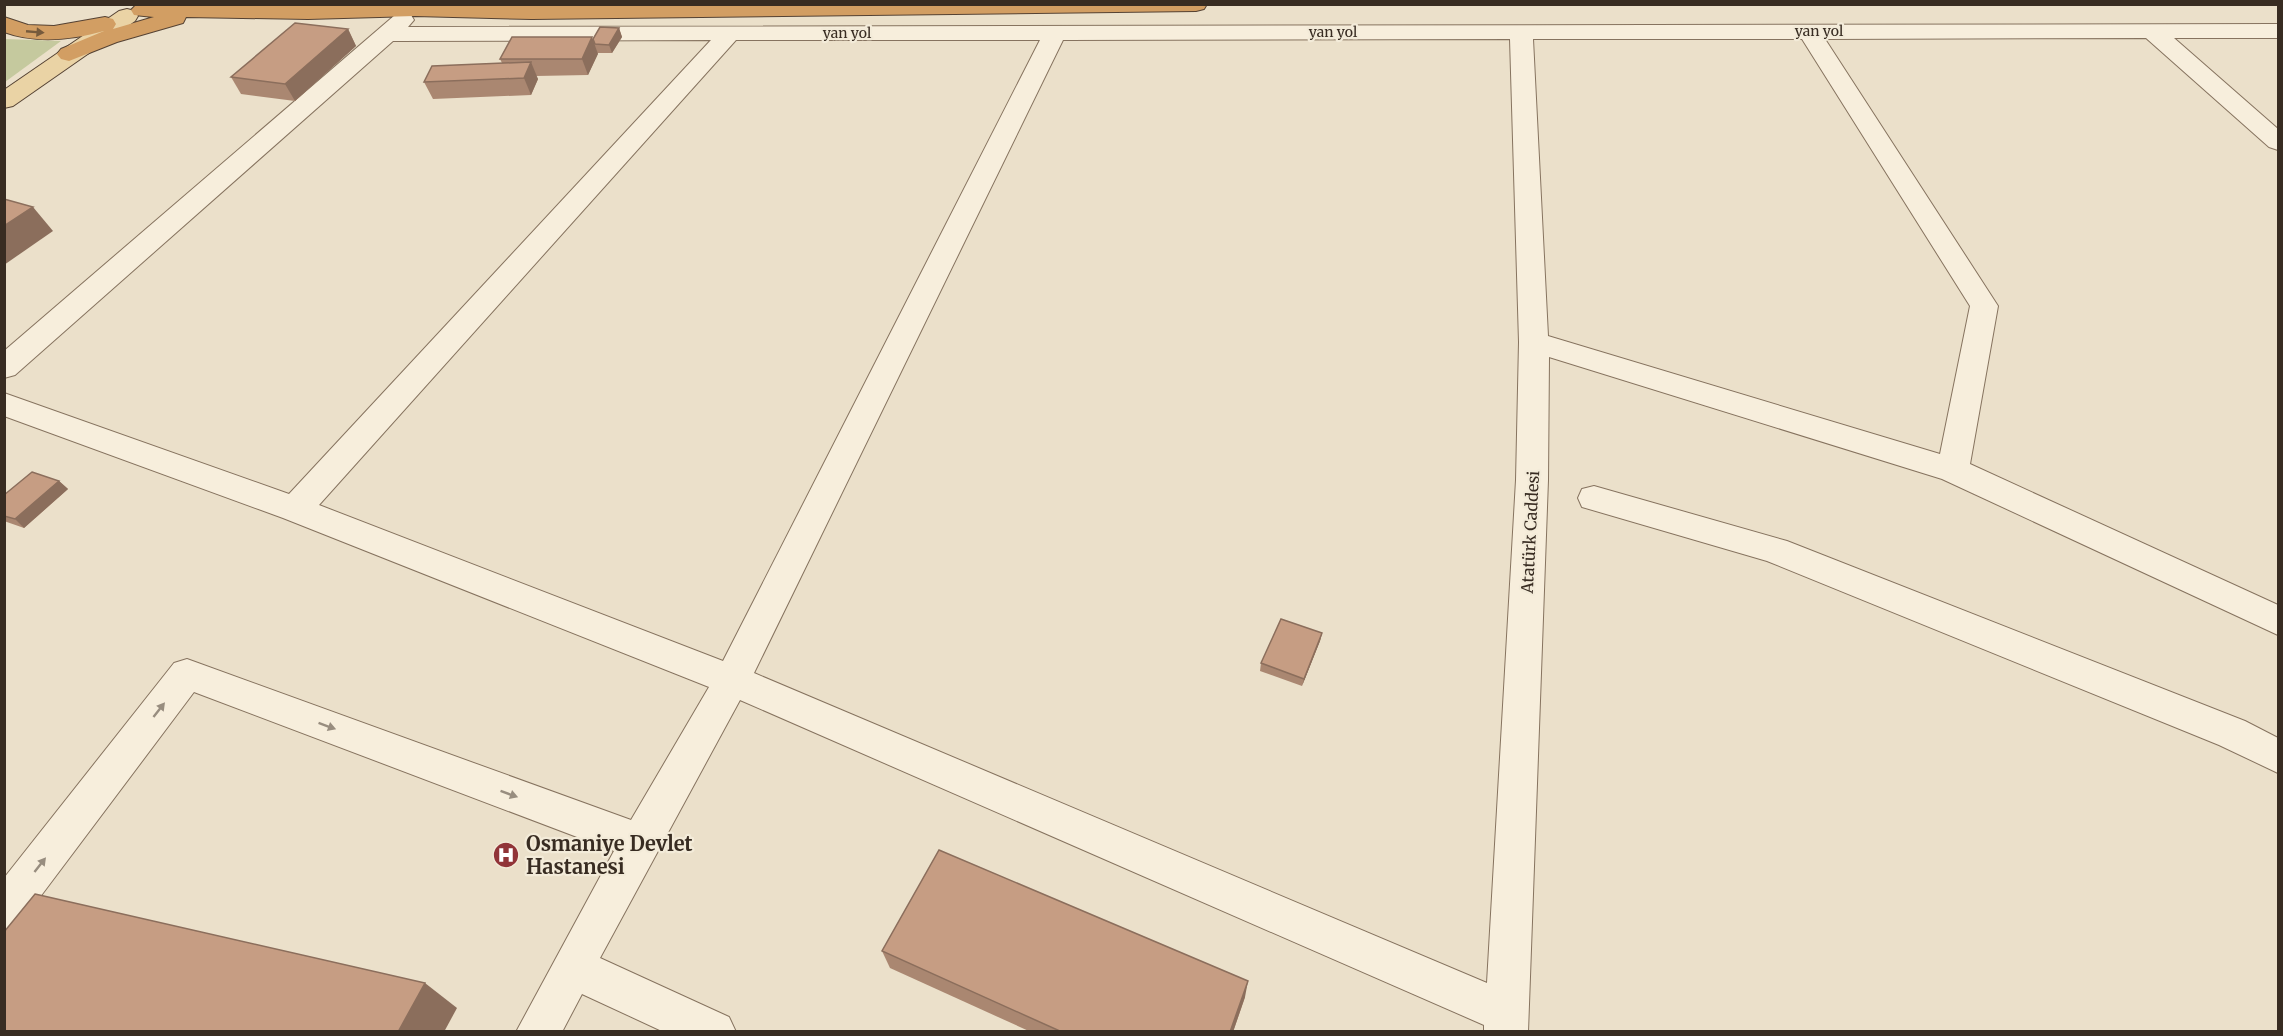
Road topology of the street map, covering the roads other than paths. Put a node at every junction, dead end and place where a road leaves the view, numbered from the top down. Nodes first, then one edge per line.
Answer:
1 (1196, 4) edge
2 (415, 9) junction
3 (140, 10) edge
4 (217, 12) junction
5 (4, 24) edge
6 (2152, 30) junction
7 (1809, 31) junction
8 (2278, 31) edge
9 (1055, 32) junction
10 (1521, 33) junction
11 (387, 34) junction
12 (729, 34) junction
13 (69, 54) junction
14 (4, 101) edge
15 (2278, 142) edge
16 (1534, 342) junction
17 (4, 368) edge
18 (4, 404) edge
19 (1953, 470) junction
20 (1594, 498) dead end
21 (295, 509) junction
22 (2278, 621) edge
23 (732, 680) junction
24 (2278, 756) edge
25 (640, 842) junction
26 (4, 911) edge
27 (573, 968) junction
28 (1507, 1022) edge
29 (538, 1032) edge
30 (714, 1032) edge

1 - 2 highway
2 - 4 highway
2 - 11 street
3 - 4 highway
5 -> 3 highway
3 - 13 main road
4 - 13 highway
6 - 7 street, yan yol
6 - 8 street, yan yol
6 - 15 street
7 - 10 street, yan yol
7 - 19 street
9 - 10 street, yan yol
9 - 12 street, yan yol
9 - 23 street
10 - 16 street, Atatürk Caddesi
11 - 12 street, yan yol
11 - 17 street
12 - 21 street
13 - 14 main road
16 - 19 street
16 - 28 street, Atatürk Caddesi
18 - 21 street
19 - 22 street
20 - 24 street
21 - 23 street
23 - 25 street
23 - 28 street
26 -> 25 street
25 - 27 street
27 - 29 street
27 - 30 street

